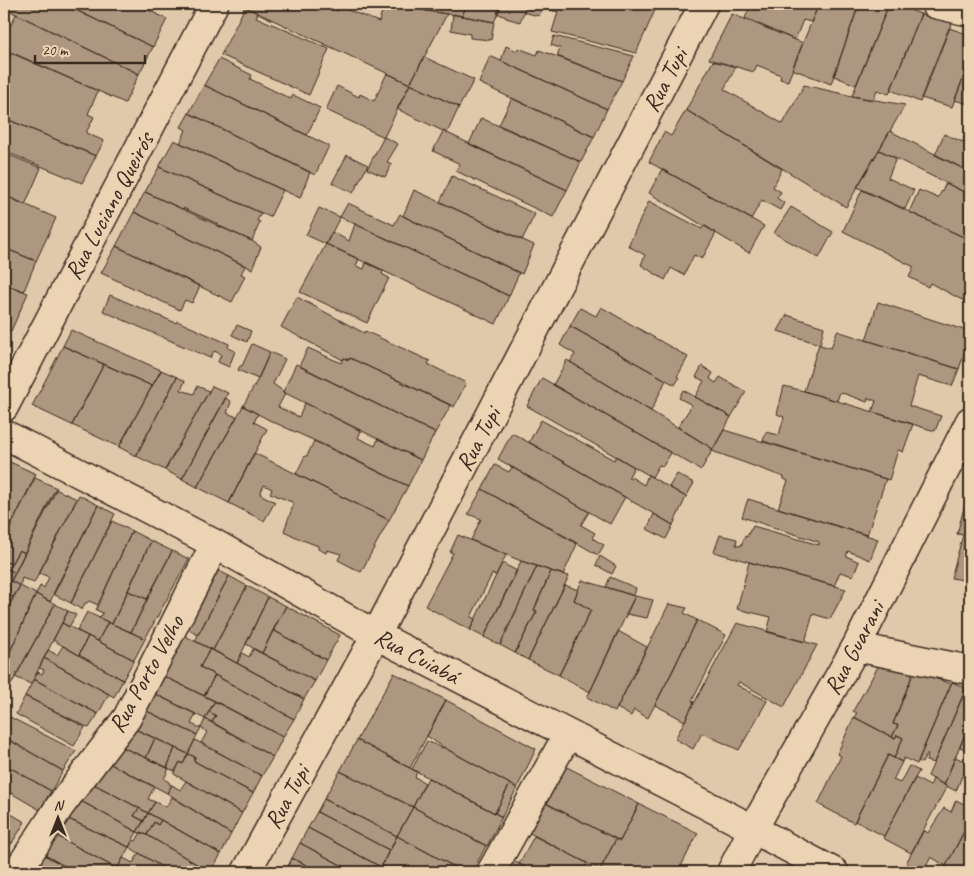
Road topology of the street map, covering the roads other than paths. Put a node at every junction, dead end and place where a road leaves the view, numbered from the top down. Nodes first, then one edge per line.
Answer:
1 (214, 4) edge
2 (704, 4) edge
3 (935, 4) edge
4 (970, 12) edge
5 (4, 408) edge
6 (970, 421) edge
7 (4, 434) edge
8 (215, 544) junction
9 (376, 634) junction
10 (856, 647) junction
11 (970, 670) edge
12 (568, 734) junction
13 (753, 829) junction
14 (17, 872) edge
15 (246, 872) edge
16 (491, 872) edge
17 (731, 872) edge
18 (834, 872) edge

1 - 5 street, Rua Luciano Queirós
2 - 9 street, Rua Tupi
3 - 4 street
6 - 10 street, Rua Guarani
7 - 8 street, Rua Cuiabá
8 - 9 street, Rua Cuiabá
8 - 14 street, Rua Porto Velho
9 - 12 street, Rua Cuiabá
9 - 15 street, Rua Tupi
10 - 11 street
10 - 13 street, Rua Guarani
12 - 13 street, Rua Cuiabá
12 - 16 street
13 - 17 street, Rua Guarani
13 - 18 street, Rua Cuiabá

